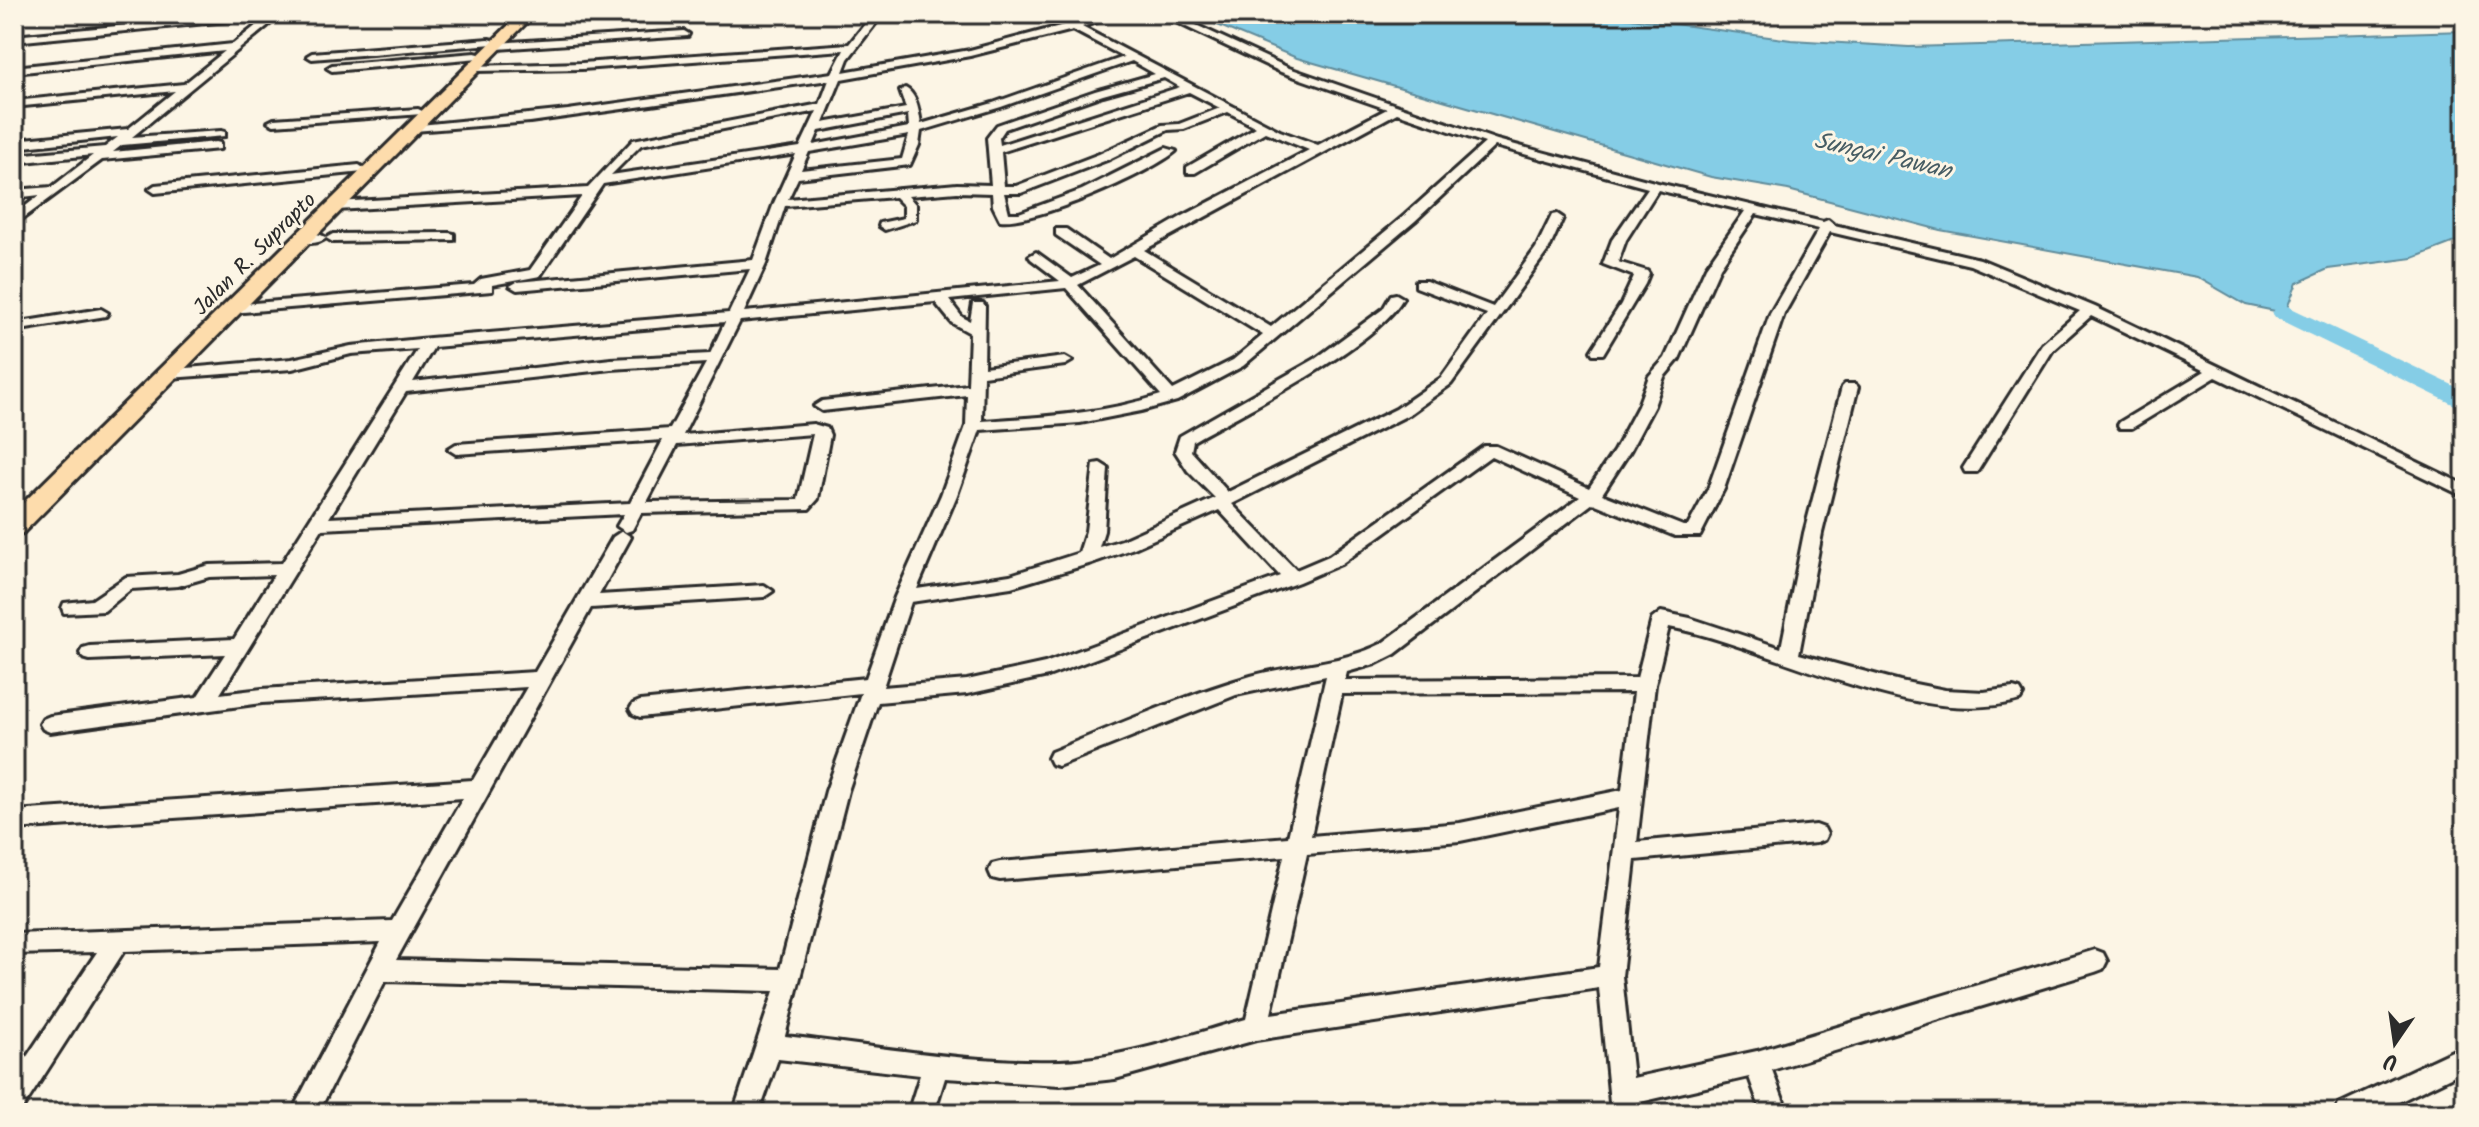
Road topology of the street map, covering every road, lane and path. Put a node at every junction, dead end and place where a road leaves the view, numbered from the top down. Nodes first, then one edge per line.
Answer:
1 (274, 14) edge
2 (517, 14) edge
3 (528, 14) edge
4 (878, 14) edge
5 (1115, 14) edge
6 (1164, 14) edge
7 (1076, 28) junction
8 (684, 34) dead end
9 (14, 39) edge
10 (236, 47) junction
11 (849, 47) junction
12 (489, 48) junction
13 (312, 56) dead end
14 (1134, 57) junction
15 (332, 68) dead end
16 (14, 70) edge
17 (1167, 74) junction
18 (837, 76) junction
19 (1138, 83) junction
20 (186, 87) junction
21 (1192, 87) junction
22 (905, 91) dead end
23 (1166, 95) junction
24 (14, 104) edge
25 (825, 106) junction
26 (1230, 108) junction
27 (1396, 109) junction
28 (914, 110) junction
29 (416, 120) junction
30 (274, 122) dead end
31 (1264, 127) junction
32 (814, 128) junction
33 (915, 130) junction
34 (132, 132) junction
35 (119, 142) junction
36 (1493, 142) junction
37 (14, 144) edge
38 (995, 150) junction
39 (1320, 150) junction
40 (1170, 151) dead end
41 (802, 152) junction
42 (103, 154) junction
43 (14, 159) edge
44 (359, 169) junction
45 (1191, 170) dead end
46 (792, 175) junction
47 (595, 186) junction
48 (1655, 186) junction
49 (155, 189) dead end
50 (56, 190) junction
51 (1000, 191) junction
52 (898, 193) junction
53 (14, 194) edge
54 (780, 203) junction
55 (336, 206) junction
56 (1754, 208) junction
57 (1557, 218) dead end
58 (14, 221) edge
59 (1828, 224) junction
60 (885, 226) dead end
61 (316, 231) junction
62 (1061, 232) dead end
63 (449, 237) dead end
64 (1135, 251) junction
65 (1036, 256) dead end
66 (759, 264) junction
67 (1109, 265) junction
68 (1068, 284) junction
69 (1421, 284) dead end
70 (477, 289) junction
71 (939, 297) junction
72 (1396, 298) dead end
73 (978, 300) junction
74 (231, 309) junction
75 (2090, 310) junction
76 (1494, 312) junction
77 (101, 313) dead end
78 (735, 316) junction
79 (14, 327) edge
80 (976, 330) junction
81 (1272, 334) junction
82 (430, 342) junction
83 (1598, 351) dead end
84 (716, 358) junction
85 (1065, 361) dead end
86 (2216, 371) junction
87 (169, 373) junction
88 (976, 380) junction
89 (1850, 387) dead end
90 (402, 388) junction
91 (1172, 398) junction
92 (822, 406) dead end
93 (2126, 425) dead end
94 (974, 426) junction
95 (672, 438) junction
96 (456, 449) dead end
97 (1100, 468) dead end
98 (1971, 468) dead end
99 (2465, 492) edge
100 (1592, 496) junction
101 (1224, 501) junction
102 (14, 508) edge
103 (636, 508) junction
104 (318, 524) junction
105 (14, 527) edge
106 (1086, 559) junction
107 (290, 569) junction
108 (1293, 578) junction
109 (764, 591) dead end
110 (904, 597) junction
111 (588, 602) junction
112 (71, 608) dead end
113 (240, 646) junction
114 (90, 653) dead end
115 (1789, 655) junction
116 (1335, 677) junction
117 (544, 679) junction
118 (1645, 685) junction
119 (873, 689) junction
120 (2013, 695) dead end
121 (204, 703) junction
122 (640, 709) dead end
123 (50, 724) dead end
124 (1058, 758) dead end
125 (481, 788) junction
126 (1630, 797) junction
127 (14, 820) edge
128 (1816, 834) dead end
129 (1299, 848) junction
130 (1624, 852) junction
131 (1000, 871) dead end
132 (399, 931) junction
133 (118, 940) junction
134 (14, 944) edge
135 (2095, 961) dead end
136 (380, 970) junction
137 (1610, 976) junction
138 (789, 980) junction
139 (1256, 1028) junction
140 (770, 1046) junction
141 (2465, 1057) edge
142 (1757, 1063) junction
143 (936, 1065) junction
144 (14, 1099) edge
145 (1623, 1103) edge
146 (304, 1113) edge
147 (746, 1113) edge
148 (921, 1113) edge
149 (1775, 1113) edge
150 (2348, 1113) edge

1 - 9 street
1 - 10 street
2 - 12 highway, Jalan R. Suprapto
3 - 12 highway, Jalan R. Suprapto
4 - 11 street
5 - 7 street
6 - 27 street
7 - 14 street
7 - 18 street
8 - 12 street
10 - 16 street
10 - 20 street
11 - 12 street
11 - 18 street
12 - 13 street
12 - 15 street
12 - 29 highway, Jalan R. Suprapto
14 - 17 street
14 - 33 street
17 - 19 street
17 - 21 street
18 - 25 street
18 - 29 street
19 - 23 street
19 - 38 street
20 - 24 street
20 - 34 street
21 - 23 street
21 - 26 street
22 - 28 street
23 - 38 street
25 - 32 street
25 - 47 street
26 - 31 street
26 - 51 street
27 - 36 street
27 - 39 street
28 - 32 street
28 - 33 street
29 - 30 street
29 - 44 highway, Jalan R. Suprapto
29 - 55 highway, Jalan R. Suprapto
31 - 39 street
31 - 45 street
32 - 41 street
33 - 41 street
33 - 46 street
34 - 35 street
34 - 37 street
35 - 42 street
35 - 42 street
36 - 48 street
36 - 81 street
38 - 51 street
39 - 64 street
40 - 51 street
41 - 46 street
41 - 47 street
42 - 43 street
42 - 50 street
44 - 49 street
44 - 61 highway, Jalan R. Suprapto
46 - 54 street
47 - 55 street
47 - 70 street
48 - 56 street
48 - 83 street
50 - 53 street
50 - 58 street
51 - 52 street
52 - 54 street
52 - 60 street
54 - 66 street
55 - 61 highway, Jalan R. Suprapto
56 - 59 street
56 - 100 street
57 - 76 street
59 - 75 street
59 - 100 street
61 - 63 street
61 - 74 highway, Jalan R. Suprapto
61 - 102 highway, Jalan R. Suprapto
62 - 67 street
64 - 67 street
64 - 81 street
65 - 68 street
66 - 70 street
66 - 78 street
67 - 68 street
68 - 73 street
68 - 91 street
69 - 76 street
70 - 74 street
71 - 73 street
71 - 78 street
71 - 80 street
72 - 101 street
73 - 80 street
74 - 87 highway, Jalan R. Suprapto
75 - 86 street
75 - 98 street
76 - 101 street
77 - 79 street
78 - 82 street
78 - 84 street
80 - 88 street
81 - 91 street
82 - 87 street
82 - 90 street
84 - 90 street
84 - 95 street
85 - 88 street
86 - 93 street
86 - 99 street
87 - 105 highway, Jalan R. Suprapto
88 - 92 street
88 - 94 street
89 - 115 street
90 - 104 street
91 - 94 street
94 - 110 street
95 - 96 street
95 - 103 street
95 - 103 street
97 - 106 street
100 - 108 street
100 - 116 street
101 - 106 street
101 - 108 street
103 - 104 street
103 - 111 street
104 - 107 street
106 - 110 street
107 - 112 street
107 - 113 street
108 - 119 street
109 - 111 street
110 - 119 street
111 - 117 street
113 - 114 street
113 - 121 street
115 - 118 street
115 - 120 street
116 - 118 street
116 - 124 street
116 - 129 street
117 - 121 street
117 - 125 street
118 - 126 street
119 - 122 street
119 - 138 street
121 - 123 street
125 - 127 street
125 - 132 street
126 - 129 street
126 - 130 street
128 - 130 street
129 - 131 street
129 - 139 street
130 - 137 street
132 - 133 street
132 - 136 street
133 - 134 street
133 - 144 street
135 - 142 street
136 - 138 street
136 - 146 street
137 - 139 street
137 - 145 street
138 - 140 street
139 - 143 street
140 - 143 street
140 - 147 street
141 - 150 street
142 - 145 street
142 - 149 street
143 - 148 street

